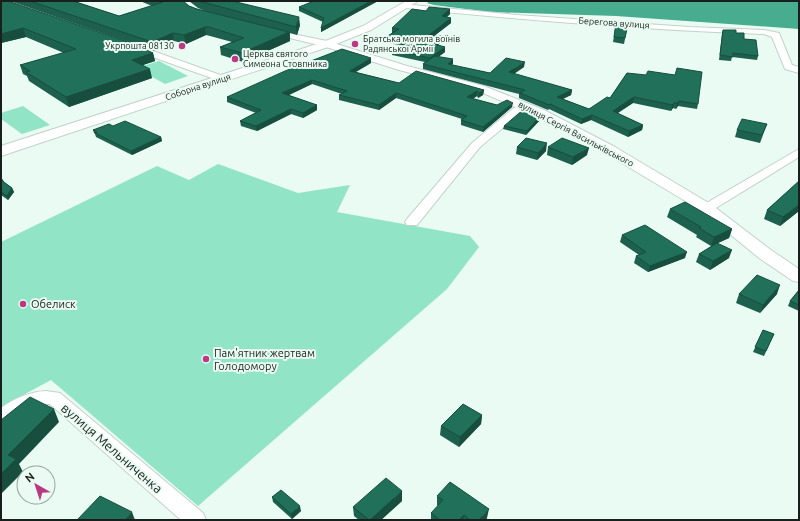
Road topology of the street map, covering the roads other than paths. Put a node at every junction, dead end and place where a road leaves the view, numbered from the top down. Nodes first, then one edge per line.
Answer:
1 (409, 3) edge
2 (263, 30) edge
3 (327, 44) junction
4 (127, 45) edge
5 (799, 70) edge
6 (223, 79) junction
7 (526, 106) junction
8 (1, 151) edge
9 (799, 152) edge
10 (707, 208) junction
11 (412, 222) dead end
12 (799, 277) edge
13 (1, 417) edge
14 (196, 520) edge

1 - 3 main road, Соборна вулиця
1 - 5 street, Берегова вулиця
2 - 3 street
3 - 6 main road, Соборна вулиця
3 - 7 street, вулиця Сергія Васильківського
4 - 6 street
6 - 8 main road, Соборна вулиця
7 - 10 street, вулиця Сергія Васильківського
7 - 11 street
9 - 10 street
10 - 12 street, вулиця Сергія Васильківського
13 - 14 street, вулиця Мельниченка

